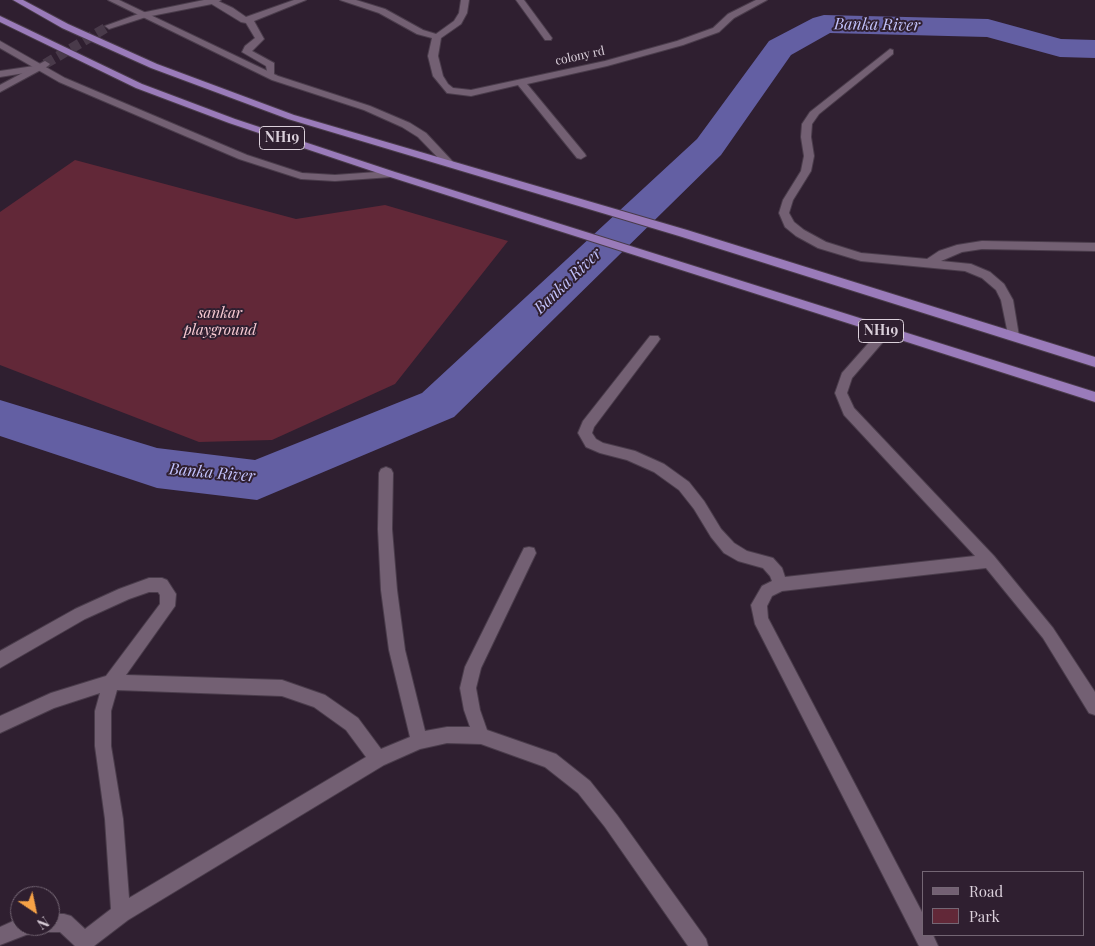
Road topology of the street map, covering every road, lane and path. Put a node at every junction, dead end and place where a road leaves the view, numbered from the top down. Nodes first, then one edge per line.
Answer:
1 (17, 0) edge
2 (112, 0) edge
3 (302, 0) edge
4 (344, 0) edge
5 (465, 0) edge
6 (520, 0) edge
7 (763, 0) edge
8 (213, 1) edge
9 (733, 5) dead end
10 (144, 15) junction
11 (731, 16) junction
12 (0, 19) edge
13 (249, 20) junction
14 (109, 26) tunnel mouth
15 (437, 36) junction
16 (548, 38) dead end
17 (0, 44) edge
18 (890, 52) dead end
19 (40, 67) junction
20 (0, 74) edge
21 (271, 75) junction
22 (521, 83) junction
23 (0, 89) edge
24 (581, 156) dead end
25 (450, 164) junction
26 (391, 174) junction
27 (1095, 247) edge
28 (930, 263) junction
29 (885, 332) junction
30 (1013, 336) junction
31 (654, 339) dead end
32 (1095, 362) edge
33 (1095, 398) edge
34 (386, 473) dead end
35 (529, 553) dead end
36 (989, 560) junction
37 (780, 584) junction
38 (0, 660) edge
39 (111, 682) junction
40 (1095, 707) edge
41 (0, 725) edge
42 (481, 736) junction
43 (419, 741) junction
44 (378, 759) junction
45 (121, 913) junction
46 (60, 923) edge
47 (922, 932) edge
48 (84, 943) edge
49 (699, 946) edge

1 - 25 highway, NH19
2 - 10 street
3 - 13 street
4 - 15 street
5 - 15 street
6 - 16 street
7 - 11 street, colony rd
8 - 10 street
8 - 13 street
9 - 11 street
10 - 14 street
10 - 21 street
11 - 22 street, colony rd
12 - 26 highway, NH19
13 - 21 street
15 - 22 street, colony rd
17 - 19 street
18 - 28 street
19 - 20 street
19 - 23 street
19 - 26 street
21 - 25 street
22 - 24 street
25 - 30 highway, NH19
26 - 29 highway, NH19
27 - 28 street
28 - 30 street
29 - 33 highway, NH19
29 - 36 street
30 - 32 highway, NH19
31 - 37 street
34 - 43 street
35 - 42 street
36 - 37 street
36 - 40 street
37 - 47 street
38 - 39 street
39 - 41 street
39 - 44 street
39 - 45 street
42 - 43 street
42 - 49 street
43 - 44 street
44 - 45 street
45 - 48 street
46 - 48 street

